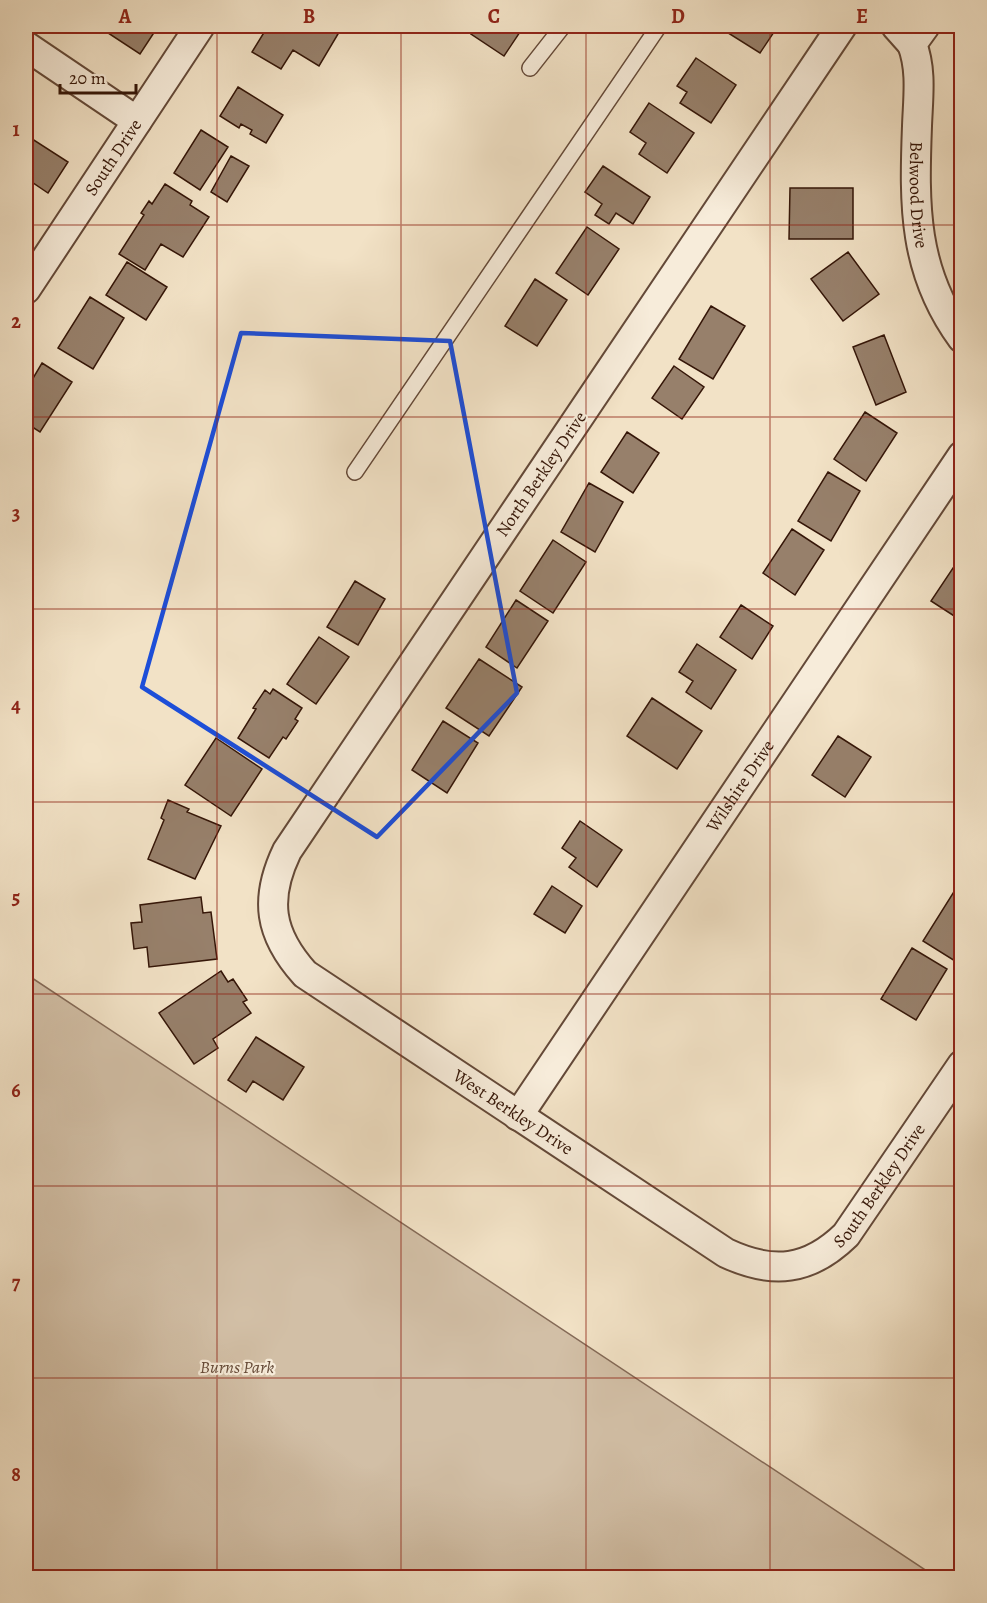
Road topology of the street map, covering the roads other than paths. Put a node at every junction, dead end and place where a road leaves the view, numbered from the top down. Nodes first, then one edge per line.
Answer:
1 (200, 26) edge
2 (563, 26) edge
3 (659, 26) edge
4 (842, 26) edge
5 (911, 32) edge
6 (26, 46) edge
7 (530, 68) dead end
8 (137, 121) junction
9 (26, 289) edge
10 (962, 338) edge
11 (962, 456) edge
12 (355, 472) dead end
13 (279, 934) joint
14 (962, 1065) edge
15 (518, 1116) junction
16 (768, 1266) joint

1 - 8 street, South Drive
2 - 7 lane
3 - 12 lane
4 - 13 street, North Berkley Drive
5 - 10 street, Belwood Drive
6 - 8 street
8 - 9 street, South Drive
11 - 15 street, Wilshire Drive
13 - 15 street, West Berkley Drive
14 - 16 street, South Berkley Drive
15 - 16 street, West Berkley Drive

